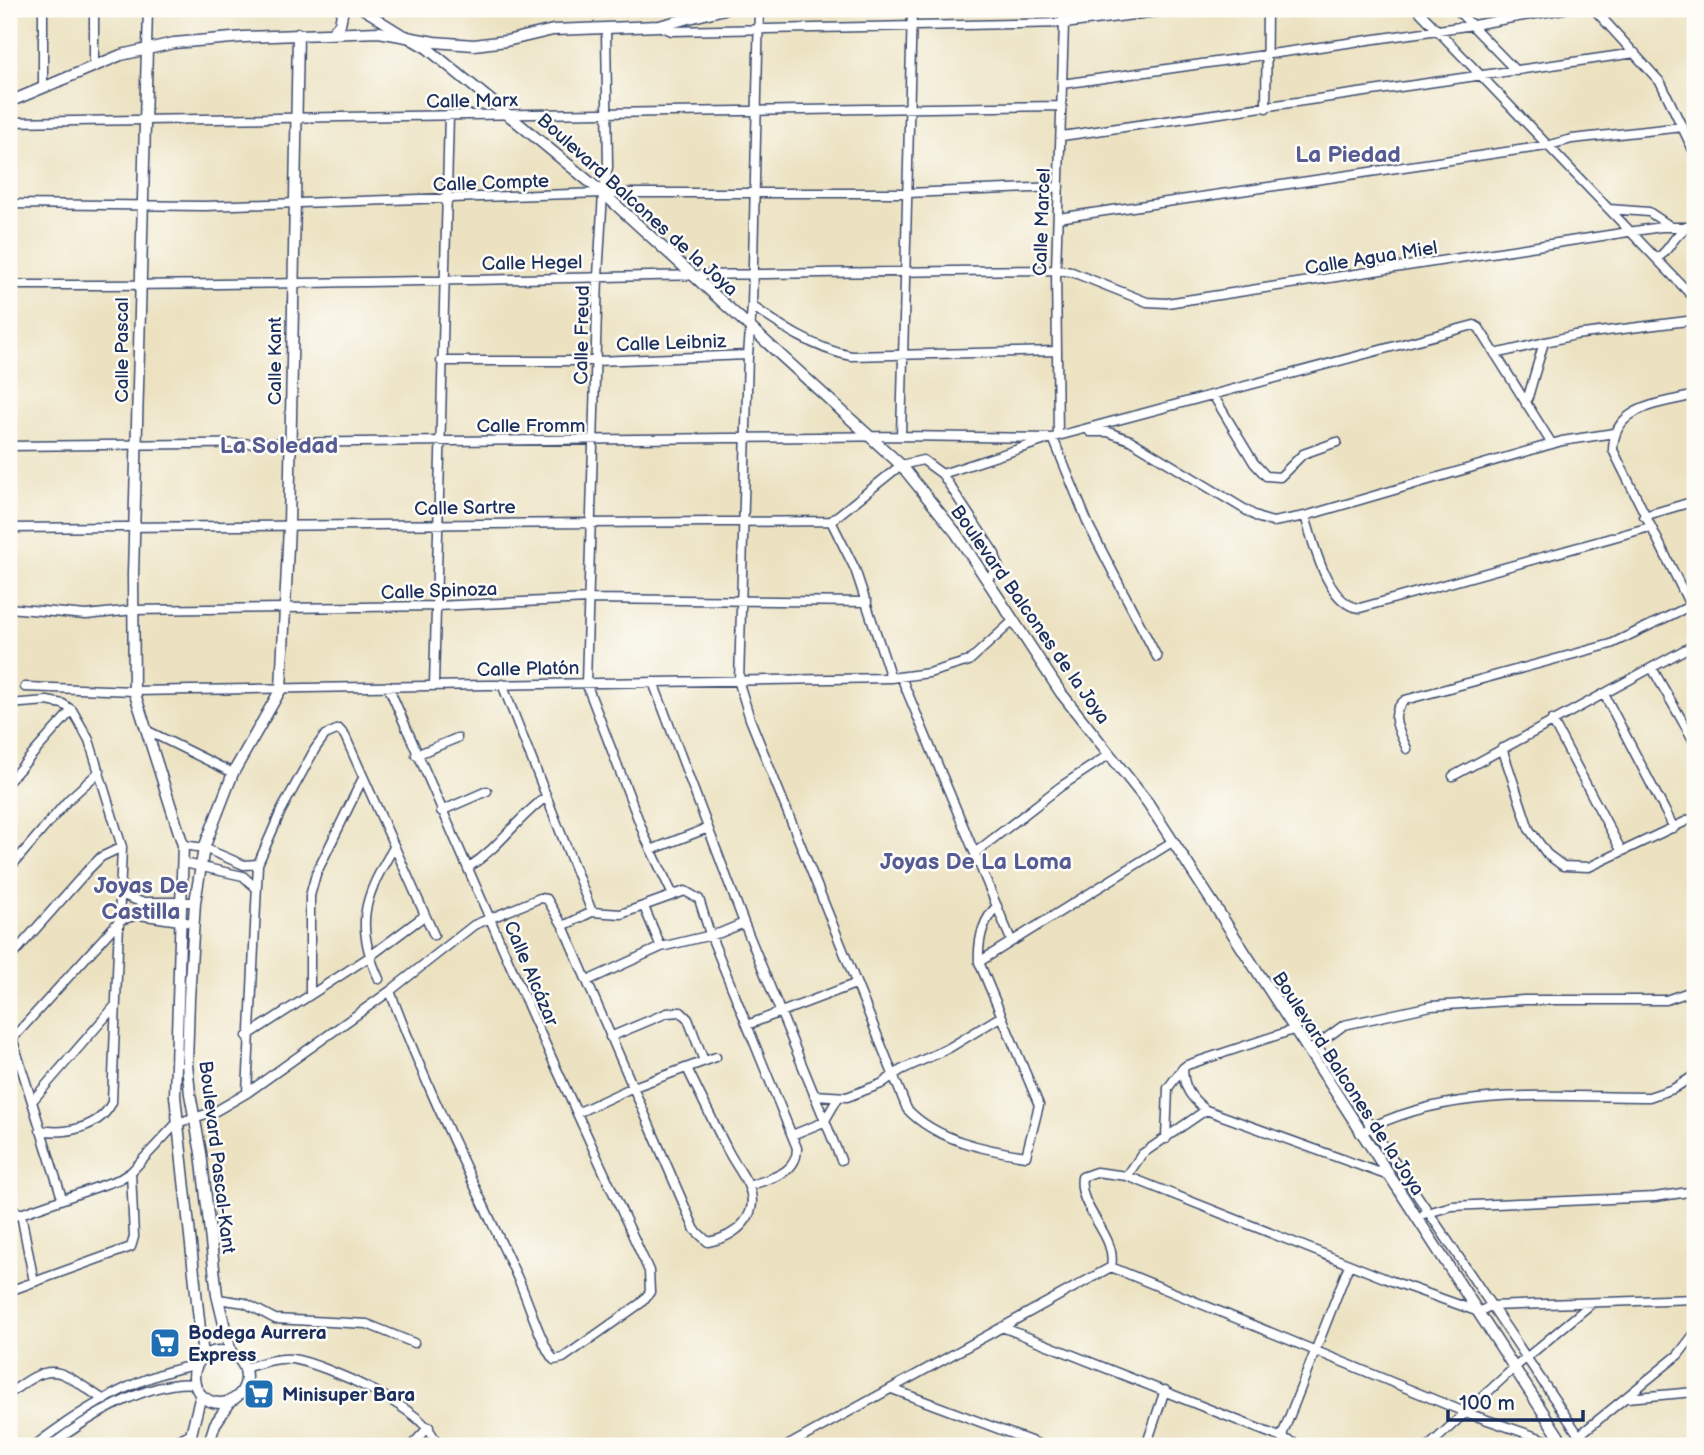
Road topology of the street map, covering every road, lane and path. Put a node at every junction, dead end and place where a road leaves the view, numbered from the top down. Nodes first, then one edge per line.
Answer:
1 (43, 9) edge
2 (94, 9) edge
3 (148, 9) edge
4 (343, 9) edge
5 (362, 9) edge
6 (724, 9) edge
7 (759, 9) edge
8 (912, 9) edge
9 (1064, 9) edge
10 (1172, 9) edge
11 (1267, 9) edge
12 (1417, 9) edge
13 (1456, 9) edge
14 (1564, 9) edge
15 (1594, 9) edge
16 (1064, 23) junction
17 (1473, 25) junction
18 (659, 26) junction
19 (912, 26) junction
20 (606, 30) junction
21 (758, 30) junction
22 (1438, 31) junction
23 (332, 33) junction
24 (298, 34) junction
25 (406, 36) junction
26 (147, 48) junction
27 (1635, 53) junction
28 (1266, 55) junction
29 (94, 66) junction
30 (1516, 71) junction
31 (1484, 76) junction
32 (1062, 83) junction
33 (43, 87) junction
34 (9, 102) edge
35 (1062, 106) junction
36 (909, 108) junction
37 (1266, 108) junction
38 (756, 111) junction
39 (609, 113) junction
40 (511, 115) junction
41 (449, 116) junction
42 (296, 119) junction
43 (9, 122) edge
44 (145, 122) junction
45 (1683, 127) junction
46 (1062, 136) junction
47 (1546, 146) junction
48 (1695, 154) edge
49 (1059, 187) junction
50 (603, 193) junction
51 (907, 193) junction
52 (756, 194) junction
53 (445, 200) junction
54 (295, 201) junction
55 (9, 204) edge
56 (141, 204) junction
57 (1609, 209) junction
58 (1058, 218) junction
59 (1670, 226) junction
60 (1692, 227) edge
61 (1633, 233) junction
62 (1657, 258) junction
63 (1056, 270) junction
64 (904, 271) junction
65 (752, 273) junction
66 (598, 276) junction
67 (691, 276) junction
68 (444, 280) junction
69 (292, 284) junction
70 (9, 285) edge
71 (139, 285) junction
72 (1695, 299) edge
73 (751, 306) junction
74 (1695, 320) edge
75 (751, 328) junction
76 (1544, 342) junction
77 (1056, 351) junction
78 (902, 354) junction
79 (1495, 354) junction
80 (748, 355) junction
81 (441, 361) junction
82 (596, 361) junction
83 (1213, 395) junction
84 (1695, 395) edge
85 (1526, 404) junction
86 (1082, 431) junction
87 (1614, 433) junction
88 (870, 436) junction
89 (901, 436) junction
90 (1056, 437) junction
91 (441, 440) junction
92 (744, 440) junction
93 (595, 441) junction
94 (1337, 442) dead end
95 (291, 443) junction
96 (1552, 444) junction
97 (9, 446) edge
98 (138, 447) junction
99 (901, 466) junction
100 (942, 474) junction
101 (1695, 501) edge
102 (1305, 516) junction
103 (1644, 516) junction
104 (741, 521) junction
105 (831, 521) junction
106 (592, 522) junction
107 (439, 523) junction
108 (135, 525) junction
109 (289, 526) junction
110 (1650, 527) junction
111 (9, 528) edge
112 (986, 579) junction
113 (589, 599) junction
114 (867, 602) junction
115 (739, 603) junction
116 (437, 606) junction
117 (1690, 606) junction
118 (10, 609) edge
119 (134, 610) junction
120 (287, 610) junction
121 (1695, 615) edge
122 (1013, 621) junction
123 (1695, 644) edge
124 (1157, 657) dead end
125 (1652, 668) junction
126 (901, 677) junction
127 (891, 678) junction
128 (653, 682) junction
129 (586, 683) junction
130 (739, 683) junction
131 (502, 684) junction
132 (434, 685) junction
133 (387, 686) junction
134 (25, 687) dead end
135 (281, 689) junction
136 (134, 691) junction
137 (1604, 694) junction
138 (9, 705) edge
139 (72, 710) junction
140 (1552, 720) junction
141 (148, 731) junction
142 (457, 738) dead end
143 (1695, 743) edge
144 (1502, 748) junction
145 (1407, 749) dead end
146 (1110, 754) junction
147 (416, 755) junction
148 (100, 771) junction
149 (233, 773) junction
150 (1453, 776) dead end
151 (362, 780) junction
152 (9, 781) edge
153 (487, 791) dead end
154 (546, 797) junction
155 (442, 810) junction
156 (1695, 817) edge
157 (708, 828) junction
158 (1675, 828) junction
159 (1172, 842) junction
160 (183, 845) junction
161 (122, 847) junction
162 (204, 848) junction
163 (393, 849) junction
164 (651, 850) junction
165 (1621, 850) junction
166 (976, 852) junction
167 (184, 863) junction
168 (258, 864) junction
169 (199, 865) junction
170 (469, 867) junction
171 (9, 869) edge
172 (255, 888) junction
173 (672, 893) junction
174 (121, 894) junction
175 (181, 901) junction
176 (195, 902) junction
177 (997, 906) junction
178 (644, 907) junction
179 (592, 912) junction
180 (424, 916) junction
181 (120, 920) junction
182 (492, 920) junction
183 (179, 921) junction
184 (193, 923) junction
185 (744, 923) junction
186 (563, 926) junction
187 (434, 934) dead end
188 (710, 934) junction
189 (1011, 940) junction
190 (662, 947) junction
191 (369, 957) junction
192 (9, 960) edge
193 (978, 962) junction
194 (379, 979) dead end
195 (587, 981) junction
196 (855, 984) junction
197 (1695, 990) edge
198 (390, 991) junction
199 (310, 994) junction
200 (114, 1007) junction
201 (781, 1012) junction
202 (1000, 1017) junction
203 (747, 1025) junction
204 (9, 1028) edge
205 (1293, 1030) junction
206 (247, 1036) junction
207 (610, 1037) junction
208 (12, 1039) junction
209 (1311, 1049) junction
210 (716, 1057) dead end
211 (704, 1061) junction
212 (687, 1068) junction
213 (1183, 1068) junction
214 (893, 1075) junction
215 (1695, 1075) edge
216 (631, 1088) junction
217 (247, 1093) junction
218 (814, 1095) junction
219 (838, 1098) junction
220 (33, 1100) junction
221 (1206, 1110) junction
222 (577, 1113) junction
223 (195, 1118) junction
224 (824, 1122) junction
225 (177, 1124) junction
226 (1371, 1127) junction
227 (40, 1130) junction
228 (1360, 1133) junction
229 (792, 1135) junction
230 (1166, 1139) junction
231 (841, 1160) dead end
232 (131, 1172) junction
233 (1127, 1176) junction
234 (1389, 1176) junction
235 (749, 1186) junction
236 (1695, 1191) edge
237 (62, 1198) junction
238 (9, 1207) edge
239 (1428, 1213) junction
240 (21, 1214) junction
241 (1416, 1217) junction
242 (9, 1218) edge
243 (1349, 1265) junction
244 (1111, 1267) junction
245 (34, 1282) junction
246 (9, 1290) edge
247 (218, 1298) junction
248 (1695, 1299) edge
249 (1591, 1304) junction
250 (1490, 1306) junction
251 (1479, 1312) junction
252 (1002, 1327) junction
253 (1695, 1333) edge
254 (414, 1343) dead end
255 (1314, 1350) junction
256 (231, 1353) junction
257 (1525, 1360) junction
258 (200, 1361) junction
259 (244, 1367) junction
260 (1514, 1368) junction
261 (195, 1384) junction
262 (892, 1389) junction
263 (1166, 1390) junction
264 (1695, 1391) edge
265 (9, 1394) edge
266 (201, 1395) junction
267 (1627, 1398) junction
268 (104, 1400) junction
269 (232, 1400) junction
270 (1466, 1413) junction
271 (429, 1427) junction
272 (192, 1433) junction
273 (1579, 1437) junction
274 (1281, 1438) junction
275 (34, 1446) edge
276 (50, 1446) edge
277 (166, 1446) edge
278 (188, 1446) edge
279 (208, 1446) edge
280 (411, 1446) edge
281 (436, 1446) edge
282 (791, 1446) edge
283 (1044, 1446) edge
284 (1146, 1446) edge
285 (1302, 1446) edge
286 (1429, 1446) edge
287 (1564, 1446) edge
288 (1586, 1446) edge

1 - 33 street
2 - 29 street
3 - 26 street, Calle Pascal
4 - 23 street
5 - 25 street, Boulevard Balcones de la Joya
6 - 18 street
7 - 21 street, Calle Leibniz
8 - 19 street
9 - 16 street, Calle Marcel
10 - 16 street
11 - 28 street
12 - 22 street
13 - 17 street
14 - 17 street
15 - 27 street
16 - 19 street
16 - 32 street, Calle Marcel
17 - 22 street
17 - 30 street
18 - 20 street
18 - 21 street
19 - 21 street
19 - 36 street
20 - 25 street
20 - 39 street, Calle Freud
21 - 38 street, Calle Leibniz
22 - 28 street
22 - 31 street
23 - 24 street
23 - 25 street
24 - 26 street
24 - 42 street, Calle Kant
25 - 40 street, Boulevard Balcones de la Joya
26 - 29 street
26 - 44 street, Calle Pascal
27 - 30 street
27 - 45 street
28 - 32 street
28 - 37 street
29 - 33 street
30 - 31 street
31 - 37 street
31 - 47 street
32 - 35 street, Calle Marcel
33 - 34 street
35 - 36 street, Calle Marx
35 - 46 street, Calle Marcel
36 - 38 street, Calle Marx
36 - 51 street
37 - 46 street
38 - 39 street, Calle Marx
38 - 52 street, Calle Leibniz
39 - 40 street, Calle Marx
39 - 50 street, Calle Freud
40 - 41 street, Calle Marx
40 - 50 street, Boulevard Balcones de la Joya
41 - 42 street, Calle Marx
41 - 53 street
42 - 44 street, Calle Marx
42 - 54 street, Calle Kant
43 - 44 street, Calle Marx
44 - 56 street, Calle Pascal
45 - 47 street
45 - 48 street
46 - 49 street, Calle Marcel
47 - 57 street
47 - 58 street
49 - 51 street, Calle Compte
49 - 58 street, Calle Marcel
50 - 52 street, Calle Compte
50 - 53 street, Calle Compte
50 - 66 street, Calle Freud
50 - 67 street, Boulevard Balcones de la Joya
51 - 52 street, Calle Compte
51 - 64 street
52 - 65 street, Calle Leibniz
53 - 54 street, Calle Compte
53 - 68 street
54 - 56 street, Calle Compte
54 - 69 street, Calle Kant
55 - 56 street, Calle Compte
56 - 71 street, Calle Pascal
57 - 59 street
57 - 61 street
58 - 63 street, Calle Marcel
59 - 60 street, Calle Agua Miel
59 - 61 street, Calle Agua Miel
60 - 62 street
61 - 62 street
61 - 63 street, Calle Agua Miel
62 - 72 street
63 - 64 street, Calle Hegel
63 - 77 street, Calle Marcel
64 - 65 street, Calle Hegel
64 - 78 street
65 - 67 street, Calle Hegel
65 - 73 street, Calle Leibniz
66 - 67 street, Calle Hegel
66 - 68 street, Calle Hegel
66 - 82 street, Calle Freud
67 - 75 street, Boulevard Balcones de la Joya
68 - 69 street, Calle Hegel
68 - 81 street
69 - 71 street, Calle Hegel
69 - 95 street, Calle Kant
70 - 71 street, Calle Hegel
71 - 98 street, Calle Pascal
73 - 75 street, Calle Leibniz
73 - 78 street
74 - 76 street
75 - 80 street, Calle Leibniz
75 - 88 street, Boulevard Balcones de la Joya
76 - 79 street
76 - 85 street
77 - 78 street
77 - 90 street, Calle Marcel
78 - 89 street
79 - 83 street
79 - 85 street
80 - 82 street, Calle Leibniz
80 - 92 street
81 - 82 street, Calle Leibniz
81 - 91 street
82 - 93 street, Calle Freud
83 - 86 street
83 - 94 street
84 - 87 street
85 - 96 street
86 - 90 street
86 - 102 street
87 - 96 street
87 - 103 street
88 - 89 street, Calle Fromm
88 - 92 street, Calle Fromm
88 - 99 street, Boulevard Balcones de la Joya
89 - 90 street, Calle Fromm
90 - 100 street
90 - 124 street
91 - 93 street, Calle Fromm
91 - 95 street, Calle Fromm
91 - 107 street
92 - 93 street, Calle Fromm
92 - 104 street
93 - 106 street, Calle Freud
95 - 98 street, Calle Fromm
95 - 109 street, Calle Kant
96 - 102 street
97 - 98 street, Calle Fromm
98 - 108 street, Calle Pascal
99 - 100 street
99 - 105 street
99 - 112 street, Boulevard Balcones de la Joya
100 - 112 street
101 - 103 street
102 - 110 street
103 - 110 street
104 - 105 street, Calle Sartre
104 - 106 street, Calle Sartre
104 - 115 street
105 - 114 street
106 - 107 street, Calle Sartre
106 - 113 street, Calle Freud
107 - 109 street, Calle Sartre
107 - 116 street
108 - 109 street, Calle Sartre
108 - 111 street, Calle Sartre
108 - 119 street, Calle Pascal
109 - 120 street, Calle Kant
110 - 117 street
112 - 122 street, Boulevard Balcones de la Joya
113 - 115 street, Calle Spinoza
113 - 116 street, Calle Spinoza
113 - 129 street, Calle Freud
114 - 115 street, Calle Spinoza
114 - 127 street
115 - 130 street
116 - 120 street, Calle Spinoza
116 - 132 street
117 - 121 street
117 - 145 street
118 - 119 street, Calle Spinoza
119 - 120 street, Calle Spinoza
119 - 136 street, Calle Pascal
120 - 135 street, Calle Kant
122 - 126 street, Calle Platón
122 - 146 street, Boulevard Balcones de la Joya
123 - 125 street
125 - 137 street
125 - 143 street
126 - 127 street, Calle Platón
126 - 166 street
127 - 130 street, Calle Platón
128 - 129 street, Calle Platón
128 - 130 street, Calle Platón
128 - 157 street
129 - 131 street, Calle Platón
129 - 164 street
130 - 196 street
131 - 132 street, Calle Platón
131 - 154 street
132 - 133 street, Calle Platón
133 - 135 street, Calle Platón
133 - 147 street, Calle Alcázar
134 - 136 street, Calle Platón
135 - 136 street, Calle Platón
135 - 149 street, Boulevard Pascal-Kant
136 - 141 street, Boulevard Pascal-Kant
137 - 140 street
137 - 158 street
138 - 139 street
139 - 148 street
139 - 152 street
140 - 144 street
140 - 165 street
141 - 149 street
141 - 160 street, Boulevard Pascal-Kant
142 - 147 street
144 - 150 street
144 - 165 street
146 - 159 street, Boulevard Balcones de la Joya
146 - 166 street
147 - 155 street, Calle Alcázar
148 - 161 street
148 - 171 street
149 - 162 street, Boulevard Pascal-Kant
151 - 163 street
151 - 168 street
151 - 199 street
153 - 155 street
154 - 170 street
154 - 179 street
155 - 170 street, Calle Alcázar
156 - 158 street
157 - 164 street
157 - 185 street
158 - 165 street
159 - 189 street
159 - 205 street, Boulevard Balcones de la Joya
160 - 162 street
160 - 167 street, Boulevard Pascal-Kant
161 - 174 street
161 - 192 street
162 - 168 street
162 - 169 street, Boulevard Pascal-Kant
163 - 180 street
163 - 191 street
164 - 173 street
166 - 177 street
167 - 169 street
167 - 175 street, Boulevard Pascal-Kant
168 - 172 street
169 - 172 street
169 - 176 street, Boulevard Pascal-Kant
170 - 182 street, Calle Alcázar
172 - 206 street
173 - 178 street
173 - 188 street
174 - 175 street
174 - 181 street
175 - 176 street
175 - 183 street, Boulevard Pascal-Kant
176 - 184 street, Boulevard Pascal-Kant
177 - 189 street
177 - 193 street
178 - 179 street
178 - 190 street
179 - 186 street
180 - 187 street
180 - 191 street
181 - 183 street
181 - 200 street
181 - 208 street
182 - 186 street
182 - 198 street
182 - 222 street, Calle Alcázar
183 - 184 street
183 - 225 street, Boulevard Pascal-Kant
184 - 223 street, Boulevard Pascal-Kant
185 - 188 street
185 - 201 street
186 - 195 street
188 - 190 street
188 - 203 street
189 - 193 street
190 - 195 street
191 - 194 street
191 - 199 street
193 - 202 street
195 - 207 street
196 - 201 street
196 - 214 street
197 - 209 street
198 - 217 street
198 - 222 street, Calle Alcázar
199 - 206 street
200 - 220 street
200 - 227 street
201 - 203 street
201 - 218 street
202 - 214 street
202 - 214 street
203 - 229 street
204 - 208 street
205 - 209 street, Boulevard Balcones de la Joya
205 - 213 street
206 - 217 street
207 - 211 street
207 - 216 street
208 - 220 street
209 - 226 street, Boulevard Balcones de la Joya
209 - 228 street, Boulevard Balcones de la Joya
210 - 211 street
211 - 212 street
212 - 216 street
212 - 235 street
213 - 221 street
213 - 230 street
214 - 219 street
215 - 226 street
216 - 222 street
216 - 235 street
217 - 223 street
218 - 219 street
218 - 224 street
219 - 224 street
220 - 227 street
221 - 230 street
221 - 234 street
223 - 225 street
223 - 247 street, Boulevard Pascal-Kant
224 - 229 street
224 - 231 street
225 - 232 street
225 - 258 street, Boulevard Pascal-Kant
226 - 228 street
226 - 239 street, Boulevard Balcones de la Joya
227 - 237 street
228 - 234 street, Boulevard Balcones de la Joya
229 - 235 street
230 - 233 street
232 - 237 street
232 - 245 street
233 - 243 street
233 - 244 street
234 - 241 street, Boulevard Balcones de la Joya
236 - 239 street
237 - 240 street
238 - 240 street
239 - 241 street
239 - 250 street, Boulevard Balcones de la Joya
240 - 242 street
240 - 245 street
241 - 251 street, Boulevard Balcones de la Joya
243 - 251 street
243 - 255 street
244 - 252 street
244 - 255 street
245 - 246 street
247 - 254 street
247 - 256 street, Boulevard Pascal-Kant
248 - 249 street
249 - 250 street
249 - 257 street
250 - 251 street
250 - 257 street, Boulevard Balcones de la Joya
251 - 260 street, Boulevard Balcones de la Joya
252 - 262 street
252 - 263 street
253 - 267 street
255 - 270 street
255 - 274 street
256 - 258 street
256 - 259 street
257 - 260 street
257 - 273 street, Boulevard Balcones de la Joya
258 - 261 street
258 - 268 street
259 - 269 street
259 - 271 street
260 - 270 street
260 - 287 street, Boulevard Balcones de la Joya
261 - 266 street
261 - 276 street
262 - 282 street
262 - 283 street
263 - 274 street
263 - 284 street
264 - 267 street
265 - 268 street
266 - 269 street
266 - 272 street
267 - 273 street
268 - 275 street
269 - 279 street
270 - 286 street
270 - 287 street
271 - 280 street
271 - 281 street
272 - 277 street
272 - 278 street
273 - 287 street
273 - 288 street, Boulevard Balcones de la Joya
274 - 285 street

